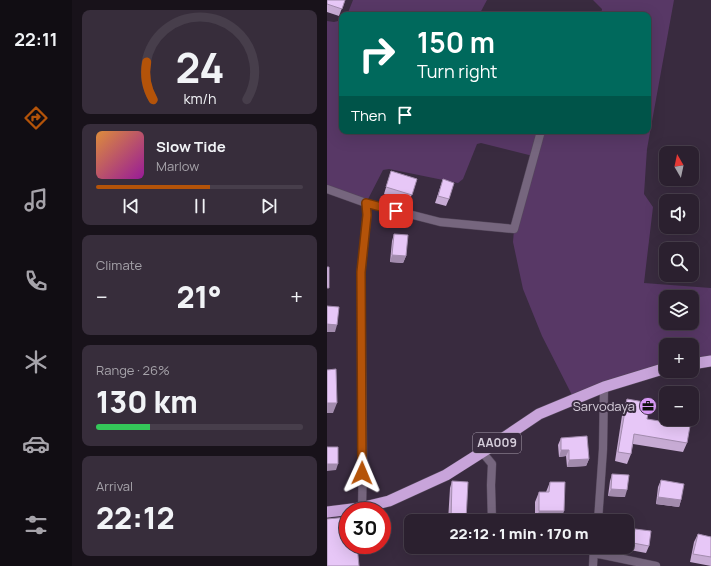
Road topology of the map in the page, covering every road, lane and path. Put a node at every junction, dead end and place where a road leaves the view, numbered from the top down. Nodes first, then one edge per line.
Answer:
1 (540, 134) edge
2 (327, 189) edge
3 (366, 203) junction
4 (711, 361) edge
5 (699, 363) edge
6 (659, 370) edge
7 (604, 387) junction
8 (482, 452) junction
9 (362, 502) edge
10 (385, 502) edge
11 (339, 511) edge
12 (327, 512) edge
13 (492, 514) edge
14 (598, 514) edge
15 (594, 554) edge
16 (610, 554) edge
17 (593, 566) edge
18 (656, 566) edge

1 - 3 street
2 - 3 street
3 - 9 street
4 - 5 highway
6 - 7 highway, AA009
7 - 8 highway, AA009
7 - 14 street
8 - 10 highway, AA009
8 - 13 street
11 - 12 highway, AA009
15 - 17 street
16 - 18 street

